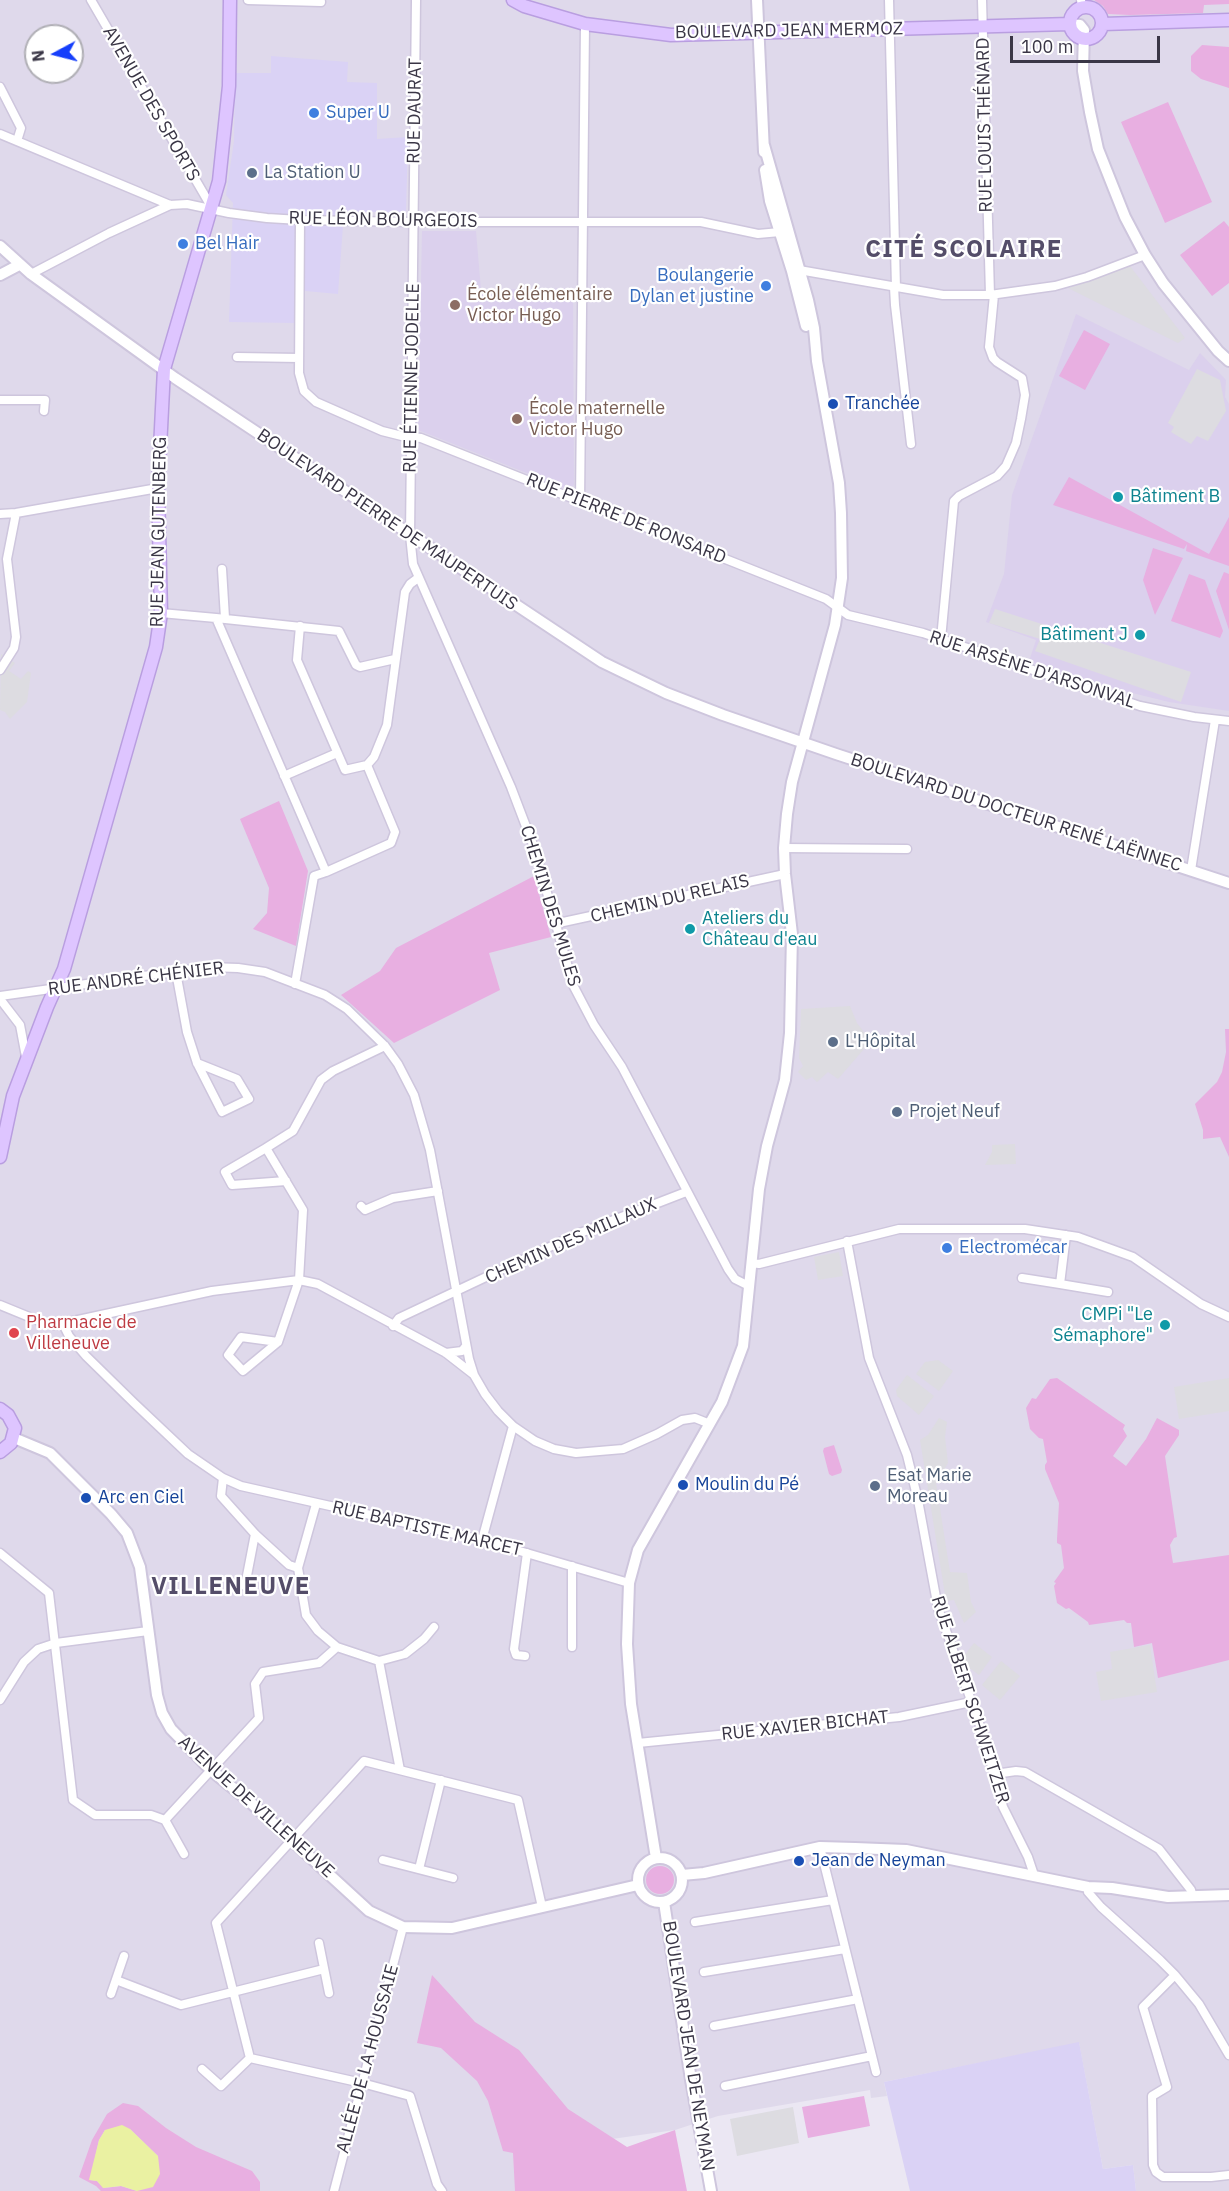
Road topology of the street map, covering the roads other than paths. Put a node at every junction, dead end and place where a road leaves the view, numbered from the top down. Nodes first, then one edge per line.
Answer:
1 (92, 0) edge
2 (230, 0) edge
3 (248, 0) edge
4 (416, 0) edge
5 (513, 0) edge
6 (757, 0) edge
7 (889, 0) edge
8 (982, 0) edge
9 (321, 2) dead end
10 (1082, 4) edge
11 (1229, 20) edge
12 (585, 24) junction
13 (1070, 24) junction
14 (1103, 24) junction
15 (983, 27) junction
16 (890, 29) junction
17 (758, 33) junction
18 (1083, 40) junction
19 (0, 87) edge
20 (0, 134) edge
21 (17, 141) junction
22 (170, 205) junction
23 (212, 208) junction
24 (300, 220) junction
25 (413, 222) junction
26 (583, 223) junction
27 (784, 231) junction
28 (0, 246) edge
29 (1145, 255) junction
30 (19, 265) junction
31 (800, 270) junction
32 (31, 274) junction
33 (0, 275) edge
34 (895, 287) junction
35 (992, 295) junction
36 (237, 357) dead end
37 (299, 358) junction
38 (817, 361) junction
39 (1229, 361) edge
40 (164, 369) junction
41 (0, 400) edge
42 (44, 411) dead end
43 (411, 438) junction
44 (911, 444) dead end
45 (158, 488) junction
46 (580, 501) junction
47 (16, 513) junction
48 (0, 514) edge
49 (411, 535) junction
50 (222, 568) dead end
51 (418, 578) junction
52 (838, 607) junction
53 (160, 613) junction
54 (221, 618) junction
55 (300, 626) junction
56 (941, 639) junction
57 (395, 660) junction
58 (0, 670) edge
59 (1215, 720) junction
60 (1229, 721) edge
61 (803, 743) junction
62 (337, 753) junction
63 (367, 765) junction
64 (284, 776) junction
65 (784, 848) junction
66 (907, 849) dead end
67 (1191, 870) junction
68 (326, 872) junction
69 (785, 874) junction
70 (1229, 883) edge
71 (554, 924) junction
72 (176, 972) junction
73 (296, 984) junction
74 (56, 989) junction
75 (0, 998) edge
76 (385, 1046) junction
77 (26, 1061) junction
78 (197, 1063) junction
79 (267, 1148) junction
80 (0, 1157) edge
81 (286, 1180) junction
82 (438, 1191) junction
83 (686, 1192) junction
84 (361, 1206) dead end
85 (1066, 1235) junction
86 (847, 1241) junction
87 (751, 1263) junction
88 (1022, 1278) dead end
89 (299, 1280) junction
90 (1060, 1284) junction
91 (749, 1286) junction
92 (1108, 1292) dead end
93 (456, 1293) junction
94 (0, 1305) edge
95 (1229, 1317) edge
96 (63, 1324) junction
97 (393, 1326) junction
98 (278, 1342) junction
99 (466, 1346) junction
100 (446, 1353) junction
101 (474, 1375) junction
102 (0, 1409) edge
103 (710, 1424) junction
104 (513, 1426) junction
105 (14, 1438) junction
106 (0, 1452) edge
107 (223, 1478) junction
108 (316, 1504) junction
109 (255, 1534) junction
110 (482, 1540) junction
111 (0, 1553) edge
112 (527, 1553) junction
113 (572, 1566) junction
114 (298, 1568) junction
115 (629, 1583) junction
116 (245, 1586) dead end
117 (434, 1627) dead end
118 (148, 1631) junction
119 (56, 1644) junction
120 (337, 1647) junction
121 (572, 1647) dead end
122 (525, 1656) dead end
123 (379, 1661) junction
124 (0, 1700) edge
125 (971, 1702) junction
126 (638, 1743) junction
127 (400, 1770) junction
128 (212, 1771) junction
129 (995, 1774) junction
130 (441, 1780) junction
131 (165, 1820) junction
132 (291, 1841) junction
133 (820, 1847) junction
134 (184, 1854) dead end
135 (656, 1858) junction
136 (383, 1860) dead end
137 (419, 1869) junction
138 (682, 1875) junction
139 (1032, 1876) junction
140 (453, 1878) dead end
141 (638, 1885) junction
142 (1088, 1887) junction
143 (1229, 1895) edge
144 (1193, 1897) junction
145 (833, 1900) junction
146 (664, 1902) junction
147 (542, 1907) junction
148 (695, 1922) dead end
149 (403, 1927) junction
150 (319, 1943) dead end
151 (845, 1949) junction
152 (124, 1956) dead end
153 (324, 1969) junction
154 (704, 1972) dead end
155 (1175, 1975) junction
156 (116, 1980) junction
157 (233, 1992) junction
158 (329, 1993) dead end
159 (111, 1994) dead end
160 (858, 1999) junction
161 (714, 2026) dead end
162 (1229, 2055) edge
163 (872, 2056) junction
164 (250, 2058) junction
165 (202, 2069) dead end
166 (876, 2073) dead end
167 (362, 2084) junction
168 (725, 2086) dead end
169 (1229, 2175) edge
170 (334, 2191) edge
171 (441, 2191) edge
172 (711, 2191) edge

1 - 23 street, AVENUE DES SPORTS
2 - 23 main road, RUE JEAN GUTENBERG
3 - 9 street
4 - 25 street, RUE DAURAT
5 - 12 main road, BOULEVARD JEAN MERMOZ
6 - 17 street
7 - 16 street
8 - 15 street, RUE LOUIS THÉNARD
10 - 13 main road
10 - 14 main road
11 - 14 main road
12 - 17 main road, BOULEVARD JEAN MERMOZ
12 - 26 street
13 - 15 main road, BOULEVARD JEAN MERMOZ
13 - 18 main road
14 - 18 main road
15 - 16 main road, BOULEVARD JEAN MERMOZ
15 - 35 street, RUE LOUIS THÉNARD
16 - 17 main road, BOULEVARD JEAN MERMOZ
16 - 34 street
17 - 27 street
18 - 29 street
19 - 21 street
20 - 21 street, RUE LÉON BOURGEOIS
21 - 22 street, RUE LÉON BOURGEOIS
22 - 23 street, RUE LÉON BOURGEOIS
22 - 32 street
23 - 24 street, RUE LÉON BOURGEOIS
23 - 40 main road, RUE JEAN GUTENBERG
24 - 25 street, RUE LÉON BOURGEOIS
24 - 37 street, RUE PIERRE DE RONSARD
25 - 26 street, RUE LÉON BOURGEOIS
25 - 43 street, RUE ÉTIENNE JODELLE
26 - 27 street, RUE LÉON BOURGEOIS
26 - 46 street
27 - 31 street
27 - 38 street
28 - 30 street, BOULEVARD PIERRE DE MAUPERTUIS
29 - 35 street
29 - 39 street
30 - 32 street, BOULEVARD PIERRE DE MAUPERTUIS
30 - 33 street
31 - 34 street
31 - 38 street
32 - 40 street, BOULEVARD PIERRE DE MAUPERTUIS
34 - 35 street
34 - 44 street
35 - 56 street, RUE LOUIS THÉNARD
36 - 37 street
37 - 43 street, RUE PIERRE DE RONSARD
38 - 52 street
40 - 45 main road, RUE JEAN GUTENBERG
40 - 49 street, BOULEVARD PIERRE DE MAUPERTUIS
41 - 42 street
43 - 46 street, RUE PIERRE DE RONSARD
43 - 49 street, RUE ÉTIENNE JODELLE
45 - 47 street
45 - 53 main road, RUE JEAN GUTENBERG
46 - 52 street, RUE PIERRE DE RONSARD
47 - 48 street
47 - 58 street
49 - 51 street, CHEMIN DES MULES
49 - 61 street, BOULEVARD PIERRE DE MAUPERTUIS
50 - 54 street
51 - 57 street
51 - 71 street, CHEMIN DES MULES
52 - 56 street, RUE ARSÈNE D'ARSONVAL
52 - 61 street
53 - 54 street
53 - 74 main road, RUE JEAN GUTENBERG
54 - 55 street
54 - 64 street
55 - 57 street
55 - 62 street
56 - 59 street, RUE ARSÈNE D'ARSONVAL
57 - 63 street
59 - 60 street, RUE ARSÈNE D'ARSONVAL
59 - 67 street
61 - 65 street
61 - 67 street, BOULEVARD DU DOCTEUR RENÉ LAËNNEC
62 - 63 street
62 - 64 street
63 - 68 street
64 - 68 street
65 - 66 street
65 - 69 street
67 - 70 street, BOULEVARD DU DOCTEUR RENÉ LAËNNEC
68 - 73 street
69 - 71 street, CHEMIN DU RELAIS
69 - 87 street
71 - 83 street, CHEMIN DES MULES
72 - 73 street, RUE ANDRÉ CHÉNIER
72 - 74 street, RUE ANDRÉ CHÉNIER
72 - 78 street
73 - 76 street, RUE ANDRÉ CHÉNIER
74 - 75 street, RUE ANDRÉ CHÉNIER
74 - 77 main road, RUE JEAN GUTENBERG
75 - 77 street
76 - 79 street
76 - 82 street, RUE ANDRÉ CHÉNIER
77 - 80 main road, RUE JEAN GUTENBERG
78 - 78 street
79 - 81 street
79 - 81 street
81 - 89 street
82 - 84 street
82 - 93 street, RUE ANDRÉ CHÉNIER
83 - 91 street, CHEMIN DES MULES
83 - 93 street, CHEMIN DES MILLAUX
85 - 86 street
85 - 90 street
85 - 95 street
86 - 87 street
86 - 125 street, RUE ALBERT SCHWEITZER
87 - 91 street
88 - 90 street
89 - 96 street
89 - 97 street
89 - 98 street
90 - 92 street
91 - 103 street
93 - 97 street, CHEMIN DES MILLAUX
93 - 99 street, RUE ANDRÉ CHÉNIER
94 - 96 street
96 - 107 street, RUE BAPTISTE MARCET
97 - 100 street
98 - 98 street
99 - 100 street
99 - 101 street, RUE ANDRÉ CHÉNIER
100 - 101 street
101 - 104 street
102 - 105 main road
103 - 104 street
103 - 115 street
104 - 110 street
105 - 106 main road
105 - 118 street, AVENUE DE VILLENEUVE
107 - 108 street, RUE BAPTISTE MARCET
107 - 109 street
108 - 110 street, RUE BAPTISTE MARCET
108 - 114 street
109 - 114 street
109 - 116 street
110 - 112 street, RUE BAPTISTE MARCET
111 - 119 street
112 - 113 street, RUE BAPTISTE MARCET
112 - 122 street
113 - 115 street, RUE BAPTISTE MARCET
113 - 121 street
114 - 120 street
115 - 126 street
117 - 123 street
118 - 119 street
118 - 128 street, AVENUE DE VILLENEUVE
119 - 124 street
119 - 131 street
120 - 123 street
120 - 128 street
123 - 127 street
125 - 126 street, RUE XAVIER BICHAT
125 - 129 street, RUE ALBERT SCHWEITZER
126 - 135 street
127 - 130 street
127 - 132 street
128 - 131 street
128 - 132 street, AVENUE DE VILLENEUVE
129 - 139 street, RUE ALBERT SCHWEITZER
129 - 144 street
130 - 137 street
130 - 147 street
131 - 134 street
132 - 149 street, AVENUE DE VILLENEUVE
132 - 157 street
133 - 138 street
133 - 139 street
133 - 145 street
135 - 138 street
135 - 141 street
136 - 137 street
137 - 140 street
138 - 146 street
139 - 142 street
141 - 146 street
141 - 147 street, AVENUE DE VILLENEUVE
142 - 144 street
142 - 155 street
143 - 144 street
145 - 148 street
145 - 151 street
146 - 172 street, BOULEVARD JEAN DE NEYMAN
147 - 149 street, AVENUE DE VILLENEUVE
149 - 167 street, ALLÉE DE LA HOUSSAIE
150 - 153 street
151 - 154 street
151 - 160 street
152 - 156 street
153 - 157 street
153 - 158 street
155 - 162 street
155 - 169 street
156 - 157 street
156 - 159 street
157 - 164 street
160 - 161 street
160 - 163 street
163 - 166 street
163 - 168 street
164 - 165 street
164 - 167 street
167 - 170 street, ALLÉE DE LA HOUSSAIE
167 - 171 street

